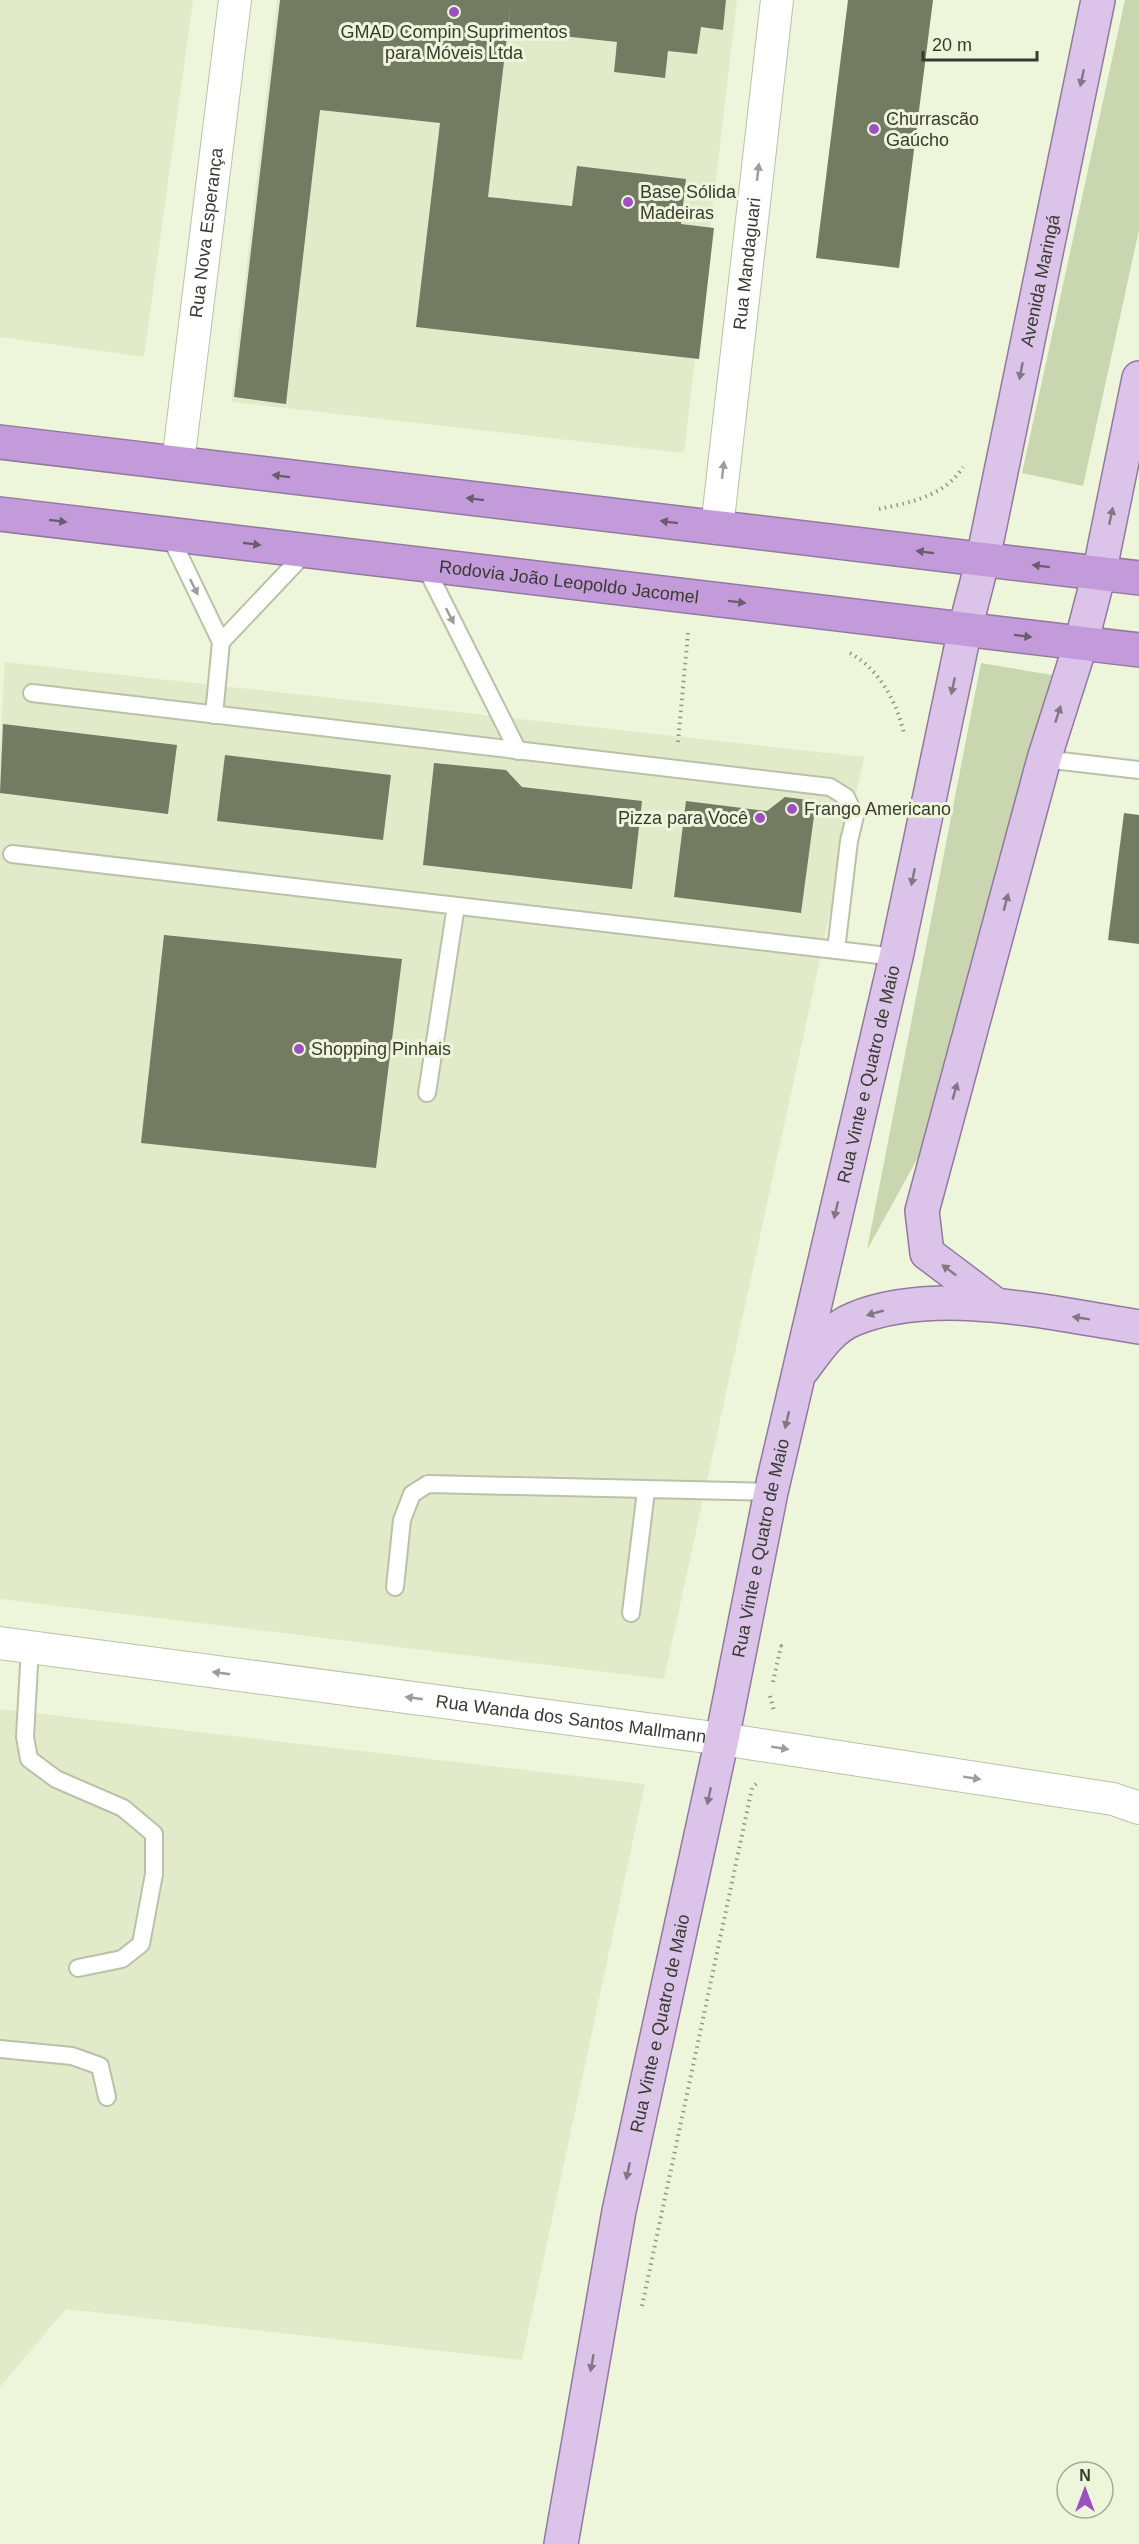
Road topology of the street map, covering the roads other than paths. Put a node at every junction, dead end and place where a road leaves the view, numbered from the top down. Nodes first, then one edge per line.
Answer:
1 (235, 0) edge
2 (777, 0) edge
3 (1098, 0) edge
4 (1139, 378) edge
5 (1136, 410) edge
6 (0, 442) edge
7 (178, 463) junction
8 (0, 514) edge
9 (717, 528) junction
10 (169, 534) junction
11 (308, 550) junction
12 (983, 559) junction
13 (424, 564) junction
14 (1099, 574) junction
15 (1139, 578) edge
16 (965, 628) junction
17 (221, 642) junction
18 (1081, 643) junction
19 (1139, 650) edge
20 (32, 693) dead end
21 (214, 715) junction
22 (518, 751) junction
23 (1044, 759) junction
24 (1139, 770) edge
25 (12, 854) dead end
26 (456, 906) junction
27 (836, 950) junction
28 (896, 957) junction
29 (427, 1093) dead end
30 (996, 1305) junction
31 (1139, 1327) edge
32 (796, 1377) junction
33 (646, 1491) junction
34 (771, 1492) junction
35 (394, 1587) dead end
36 (632, 1613) dead end
37 (15, 1645) edge
38 (722, 1739) junction
39 (1139, 1808) edge
40 (78, 1968) dead end
41 (0, 2049) edge
42 (107, 2097) dead end
43 (561, 2544) edge

1 - 7 street, Rua Nova Esperança
9 -> 2 street, Rua Mandaguari
3 -> 12 main road, Avenida Maringá
4 - 5 main road
14 -> 5 main road
6 - 7 highway
9 -> 7 highway
8 -> 10 highway, Rodovia João Leopoldo Jacomel
12 -> 9 highway
10 -> 11 highway, Rodovia João Leopoldo Jacomel
10 -> 17 lane
11 - 13 highway, Rodovia João Leopoldo Jacomel
11 - 17 lane
14 -> 12 highway
12 - 16 main road, Rua Vinte e Quatro de Maio
13 -> 16 highway, Rodovia João Leopoldo Jacomel
13 -> 22 lane
14 - 15 highway
14 - 18 main road
16 -> 18 highway, Rodovia João Leopoldo Jacomel
16 -> 28 main road, Rua Vinte e Quatro de Maio
17 - 21 lane
18 - 19 highway, Rodovia João Leopoldo Jacomel
23 -> 18 main road
20 - 21 lane
21 - 22 lane
22 - 27 lane
23 - 24 lane
30 -> 23 main road
25 - 26 lane
26 - 27 lane
26 - 29 lane
27 - 28 lane
28 -> 32 main road, Rua Vinte e Quatro de Maio
31 -> 30 main road
30 -> 32 main road
32 -> 34 main road, Rua Vinte e Quatro de Maio
33 - 34 lane
33 - 35 lane
33 - 36 lane
34 - 38 main road, Rua Vinte e Quatro de Maio
38 -> 37 street, Rua Wanda dos Santos Mallmann
37 - 40 lane
38 -> 39 street, Rua Wanda dos Santos Mallmann
38 -> 43 main road, Rua Vinte e Quatro de Maio
41 - 42 lane

